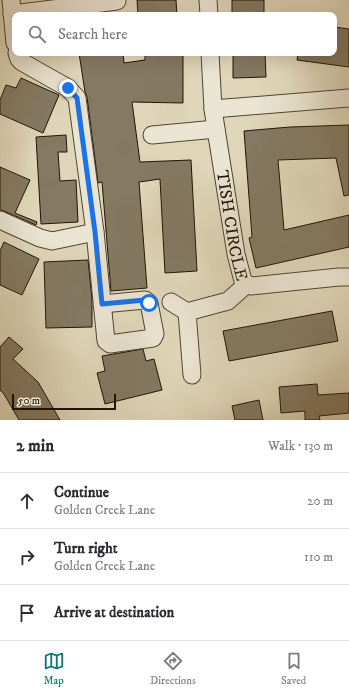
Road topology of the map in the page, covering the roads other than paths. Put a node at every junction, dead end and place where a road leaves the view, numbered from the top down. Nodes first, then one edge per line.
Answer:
1 (208, 0) edge
2 (117, 1) dead end
3 (12, 7) edge
4 (209, 12) edge
5 (18, 56) edge
6 (210, 56) edge
7 (349, 98) edge
8 (213, 109) junction
9 (216, 129) junction
10 (152, 135) dead end
11 (0, 220) edge
12 (95, 232) junction
13 (349, 277) edge
14 (247, 284) junction
15 (171, 302) dead end
16 (102, 304) dead end
17 (187, 312) junction
18 (192, 375) dead end

1 - 4 lane
2 - 3 lane
5 - 12 lane
6 - 8 lane, TISH CIRCLE
7 - 8 lane
8 - 9 lane, TISH CIRCLE
9 - 10 lane
9 - 14 lane, TISH CIRCLE
11 - 12 lane
12 - 16 lane
13 - 14 lane, TISH CIRCLE
14 - 17 lane
15 - 17 lane
17 - 18 lane

